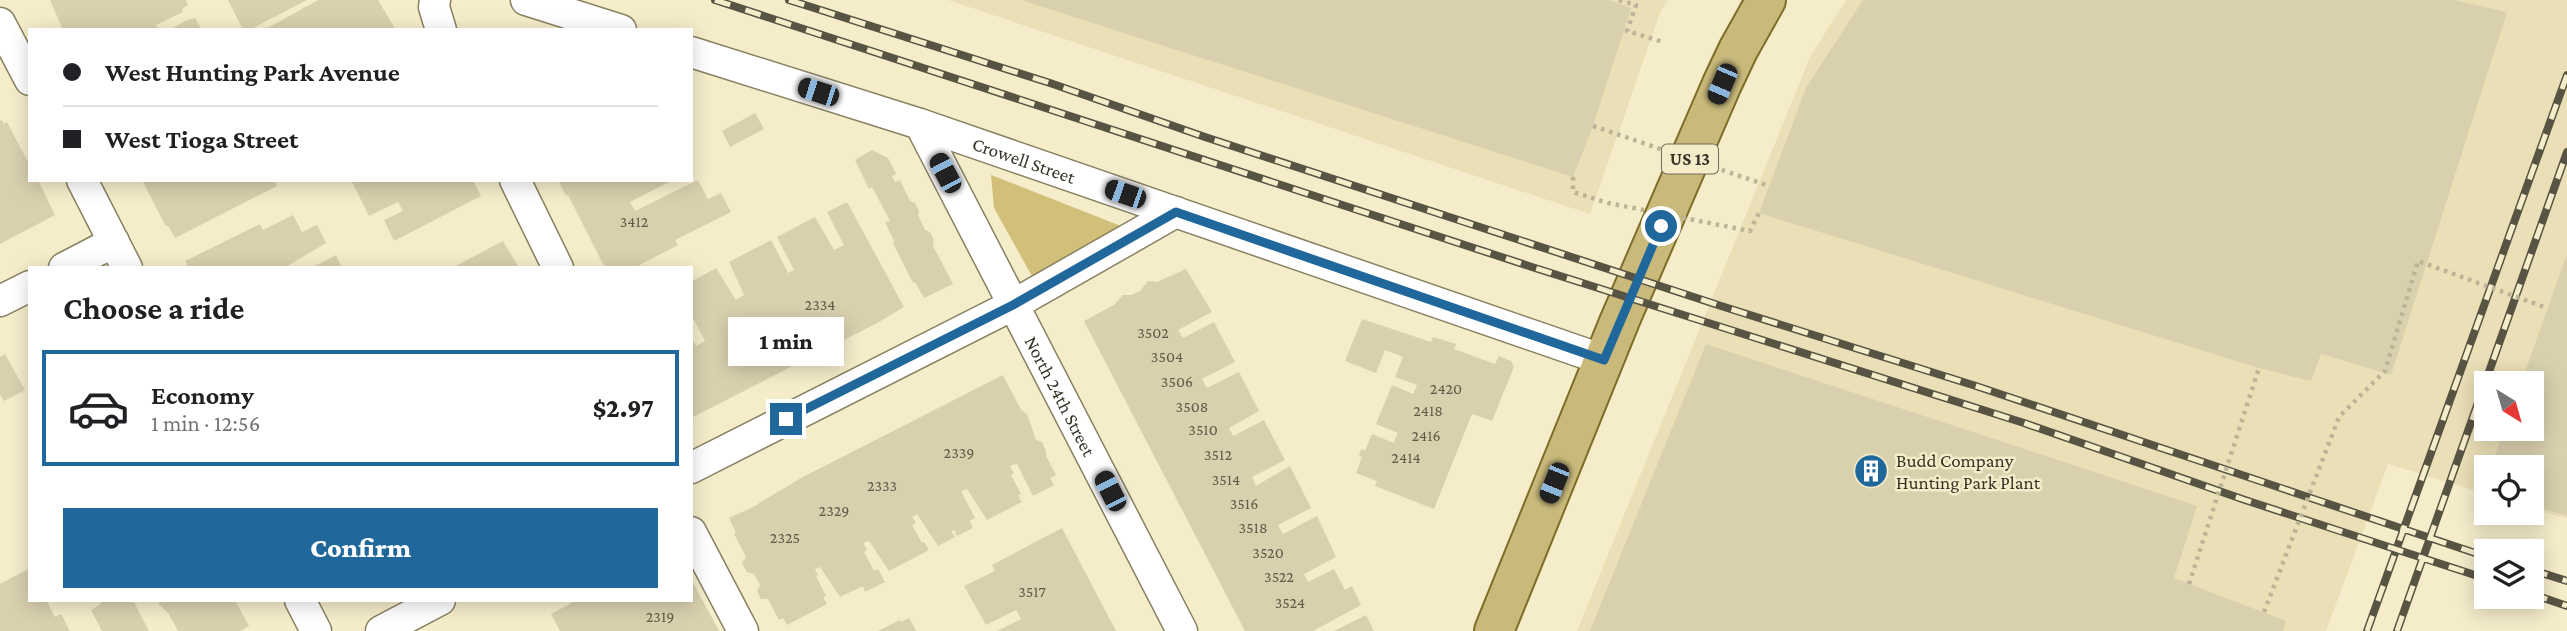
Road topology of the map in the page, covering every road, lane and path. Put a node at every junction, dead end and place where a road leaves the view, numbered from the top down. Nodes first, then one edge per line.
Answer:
1 (435, 0) edge
2 (526, 0) edge
3 (1619, 0) edge
4 (1766, 0) edge
5 (0, 23) edge
6 (440, 28) edge
7 (615, 28) edge
8 (1662, 42) dead end
9 (693, 53) edge
10 (28, 76) edge
11 (920, 124) junction
12 (1592, 126) dead end
13 (1573, 177) dead end
14 (83, 182) edge
15 (516, 182) edge
16 (1769, 186) dead end
17 (1176, 212) junction
18 (1759, 213) dead end
19 (121, 255) edge
20 (73, 266) edge
21 (557, 266) edge
22 (28, 287) edge
23 (0, 301) edge
24 (1013, 305) junction
25 (2547, 309) dead end
26 (1604, 360) junction
27 (2259, 368) dead end
28 (693, 467) edge
29 (693, 536) edge
30 (2189, 584) dead end
31 (301, 602) edge
32 (436, 602) edge
33 (2264, 612) dead end
34 (316, 631) edge
35 (381, 631) edge
36 (743, 631) edge
37 (1182, 631) edge
38 (1494, 631) edge

1 - 6 street
2 - 7 street
3 - 8 path
4 - 26 main road, US 13
5 - 10 street
9 - 11 street, Crowell Street
11 - 17 street, Crowell Street
11 - 24 street, North 24th Street
12 - 16 path, bridge
13 - 18 path, bridge
14 - 19 street
15 - 21 street
17 - 24 street
17 - 26 street, Crowell Street
19 - 20 street
22 - 23 street
24 - 28 street
24 - 37 street, North 24th Street
25 - 33 path, bridge
26 - 38 main road, US 13
27 - 30 path, bridge
29 - 36 street
31 - 34 street
32 - 35 street

